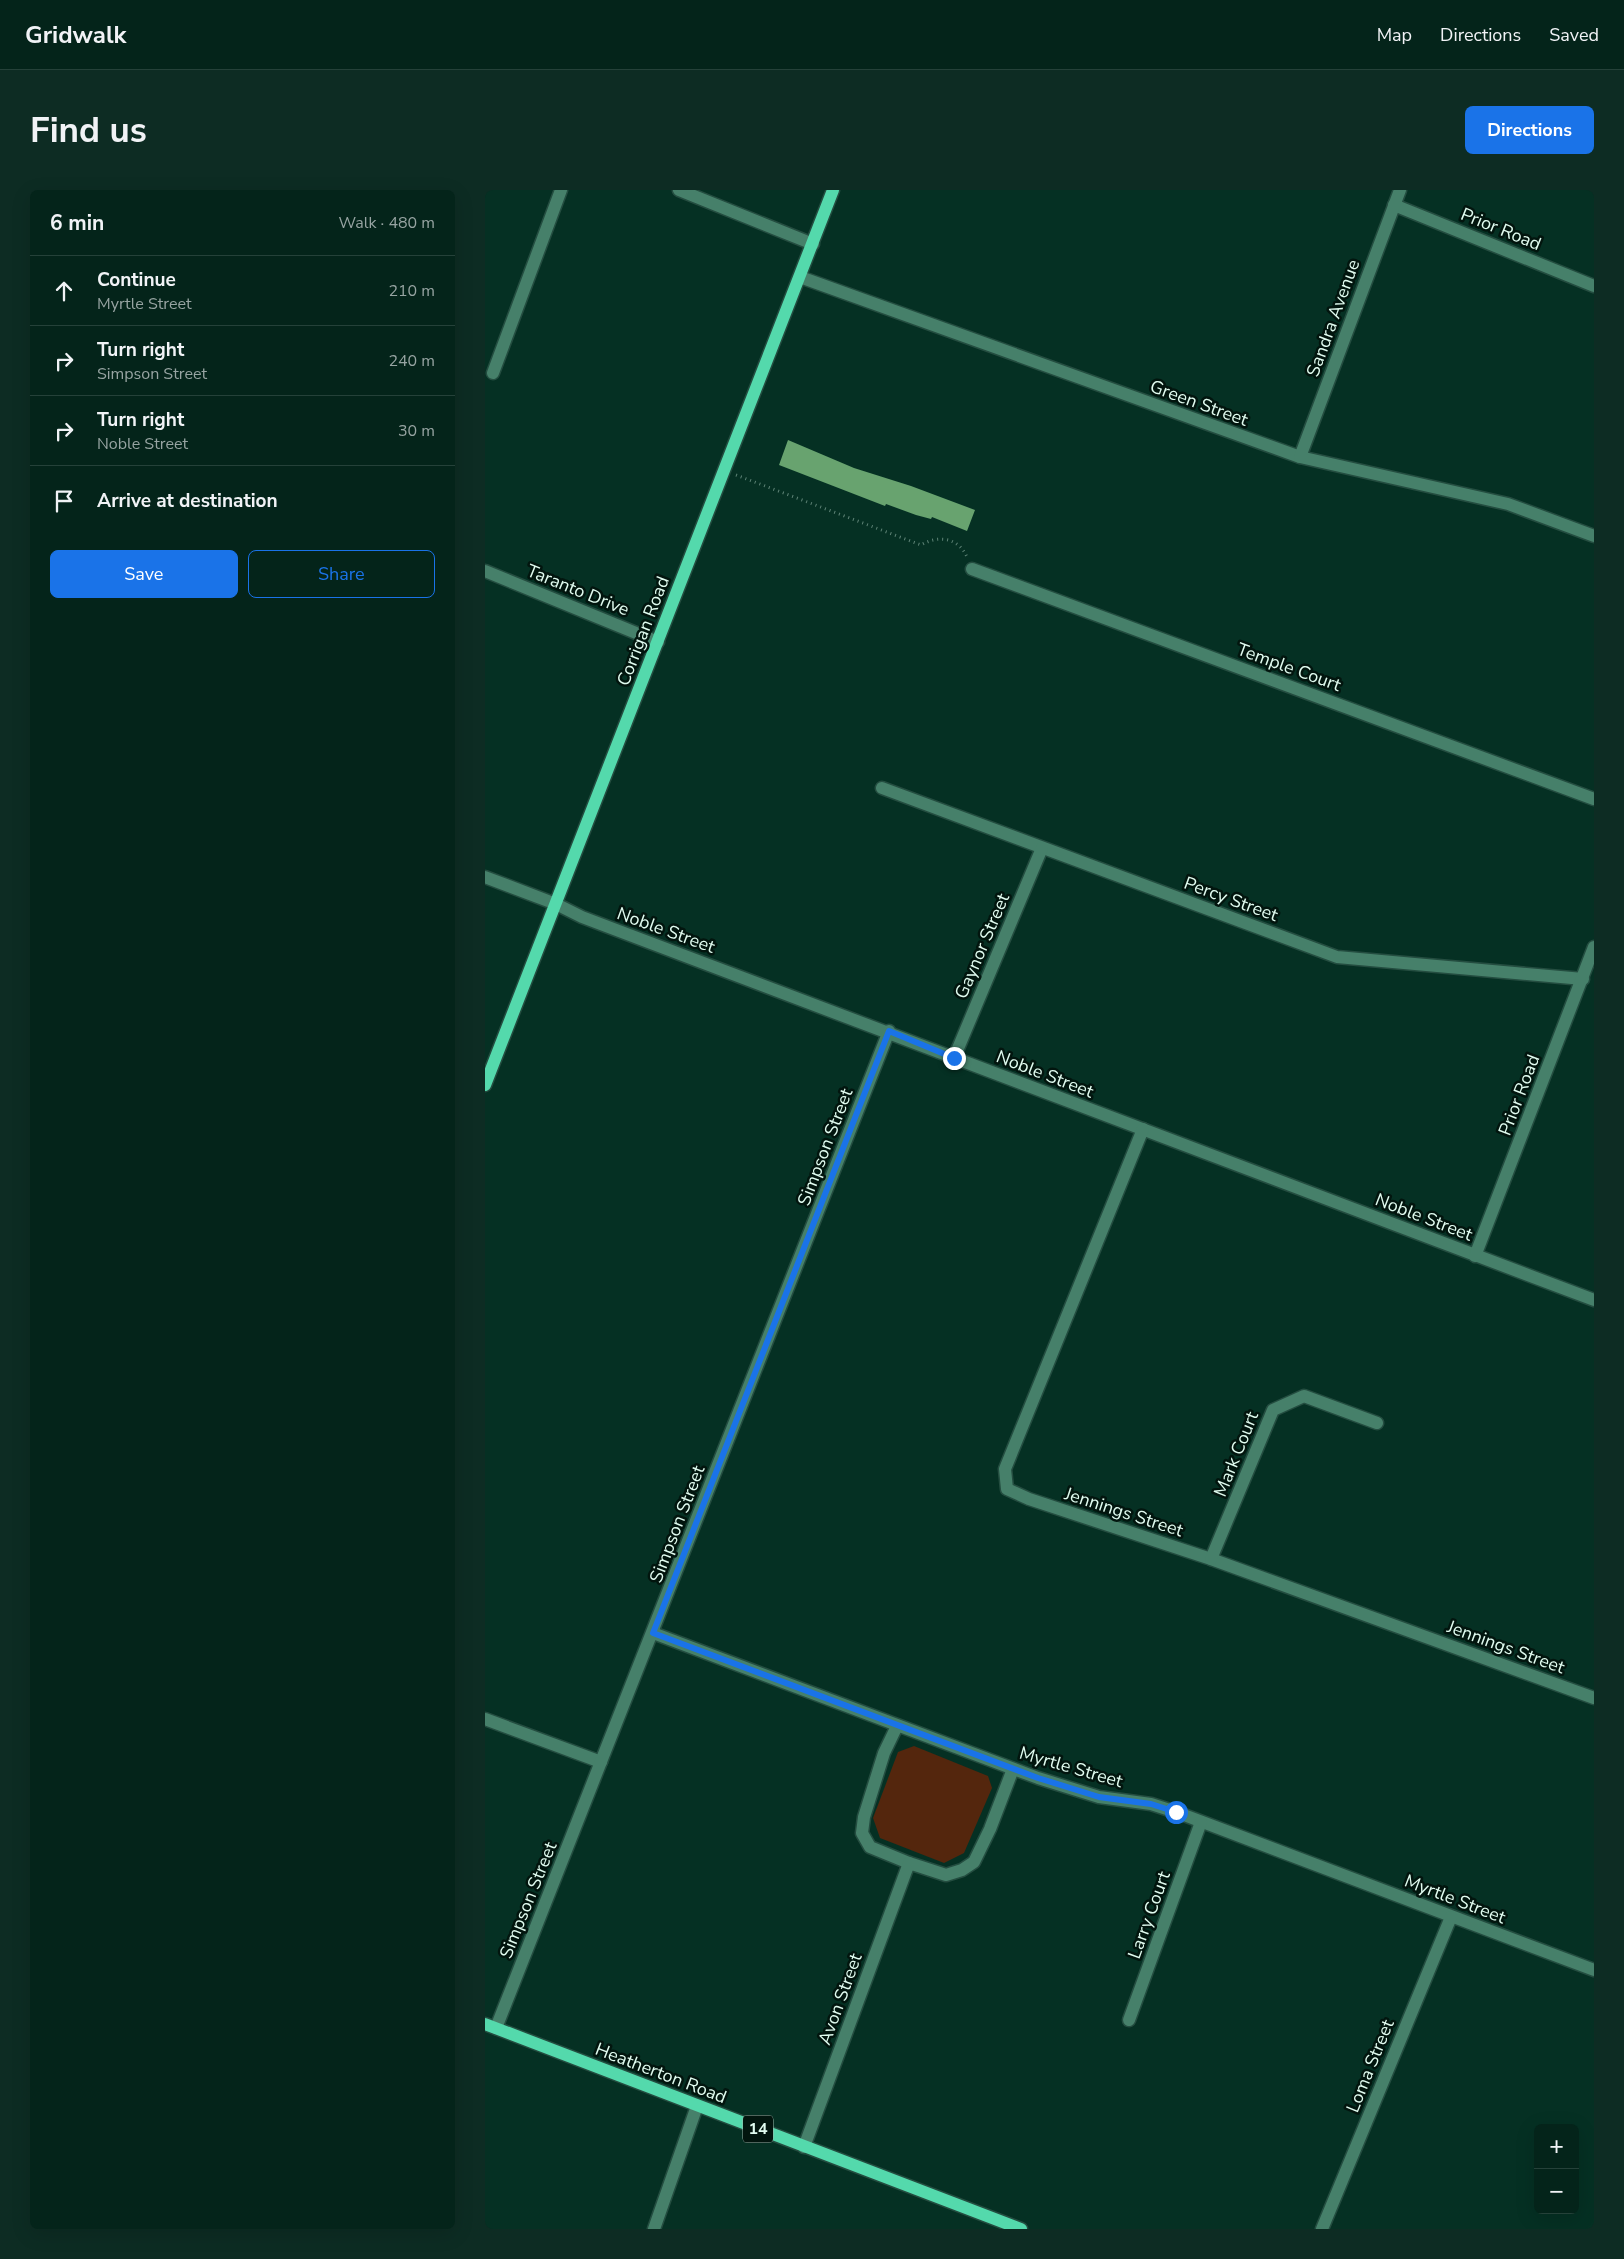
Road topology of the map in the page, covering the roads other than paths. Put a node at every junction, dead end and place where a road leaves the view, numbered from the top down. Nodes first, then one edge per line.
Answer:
1 (561, 190) edge
2 (679, 190) edge
3 (833, 190) edge
4 (1400, 190) edge
5 (1394, 205) junction
6 (813, 244) junction
7 (800, 277) junction
8 (1594, 286) edge
9 (493, 373) dead end
10 (1300, 457) junction
11 (1594, 536) edge
12 (972, 569) road end
13 (485, 570) edge
14 (658, 642) junction
15 (882, 788) dead end
16 (1594, 799) edge
17 (1042, 848) junction
18 (485, 877) edge
19 (556, 904) junction
20 (1594, 947) edge
21 (1583, 979) junction
22 (889, 1031) junction
23 (954, 1058) junction
24 (485, 1085) edge
25 (1143, 1129) junction
26 (1475, 1256) junction
27 (1594, 1300) edge
28 (1377, 1423) dead end
29 (1211, 1560) junction
30 (653, 1633) junction
31 (1594, 1698) edge
32 (485, 1719) edge
33 (897, 1726) junction
34 (601, 1762) junction
35 (1013, 1769) junction
36 (1201, 1822) junction
37 (909, 1863) junction
38 (1451, 1917) junction
39 (1594, 1970) edge
40 (1129, 2020) dead end
41 (491, 2026) edge
42 (697, 2106) junction
43 (804, 2147) junction
44 (655, 2229) edge
45 (1021, 2229) edge
46 (1322, 2229) edge

1 - 9 street
2 - 6 street
3 - 6 main road, Corrigan Road
4 - 5 street, Sandra Avenue
5 - 8 street, Prior Road
5 - 10 street, Sandra Avenue
6 - 7 main road, Corrigan Road
7 - 10 street, Green Street
7 - 14 main road, Corrigan Road
10 - 11 street, Green Street
12 - 16 street, Temple Court
13 - 14 street, Taranto Drive
14 - 19 main road, Corrigan Road
15 - 17 street, Percy Street
17 - 21 street, Percy Street
17 - 23 street, Gaynor Street
18 - 19 street, Noble Street
19 - 22 street, Noble Street
19 - 24 main road, Corrigan Road
20 - 21 street, Prior Road
21 - 26 street, Prior Road
22 - 23 street, Noble Street
22 - 30 street, Simpson Street
23 - 25 street, Noble Street
25 - 26 street, Noble Street
25 - 29 street, Jennings Street
26 - 27 street, Noble Street
28 - 29 street, Mark Court
29 - 31 street, Jennings Street
30 - 33 street, Myrtle Street
30 - 34 street, Simpson Street
32 - 34 street
33 - 35 street, Myrtle Street
33 - 37 street
34 - 41 street, Simpson Street
35 - 36 street, Myrtle Street
35 - 37 street
36 - 38 street, Myrtle Street
36 - 40 street, Larry Court
37 - 43 street, Avon Street
38 - 39 street, Myrtle Street
38 - 46 street, Loma Street
41 - 42 main road, Heatherton Road / 14
42 - 43 main road, Heatherton Road / 14
42 - 44 street
43 - 45 main road, Heatherton Road / 14

